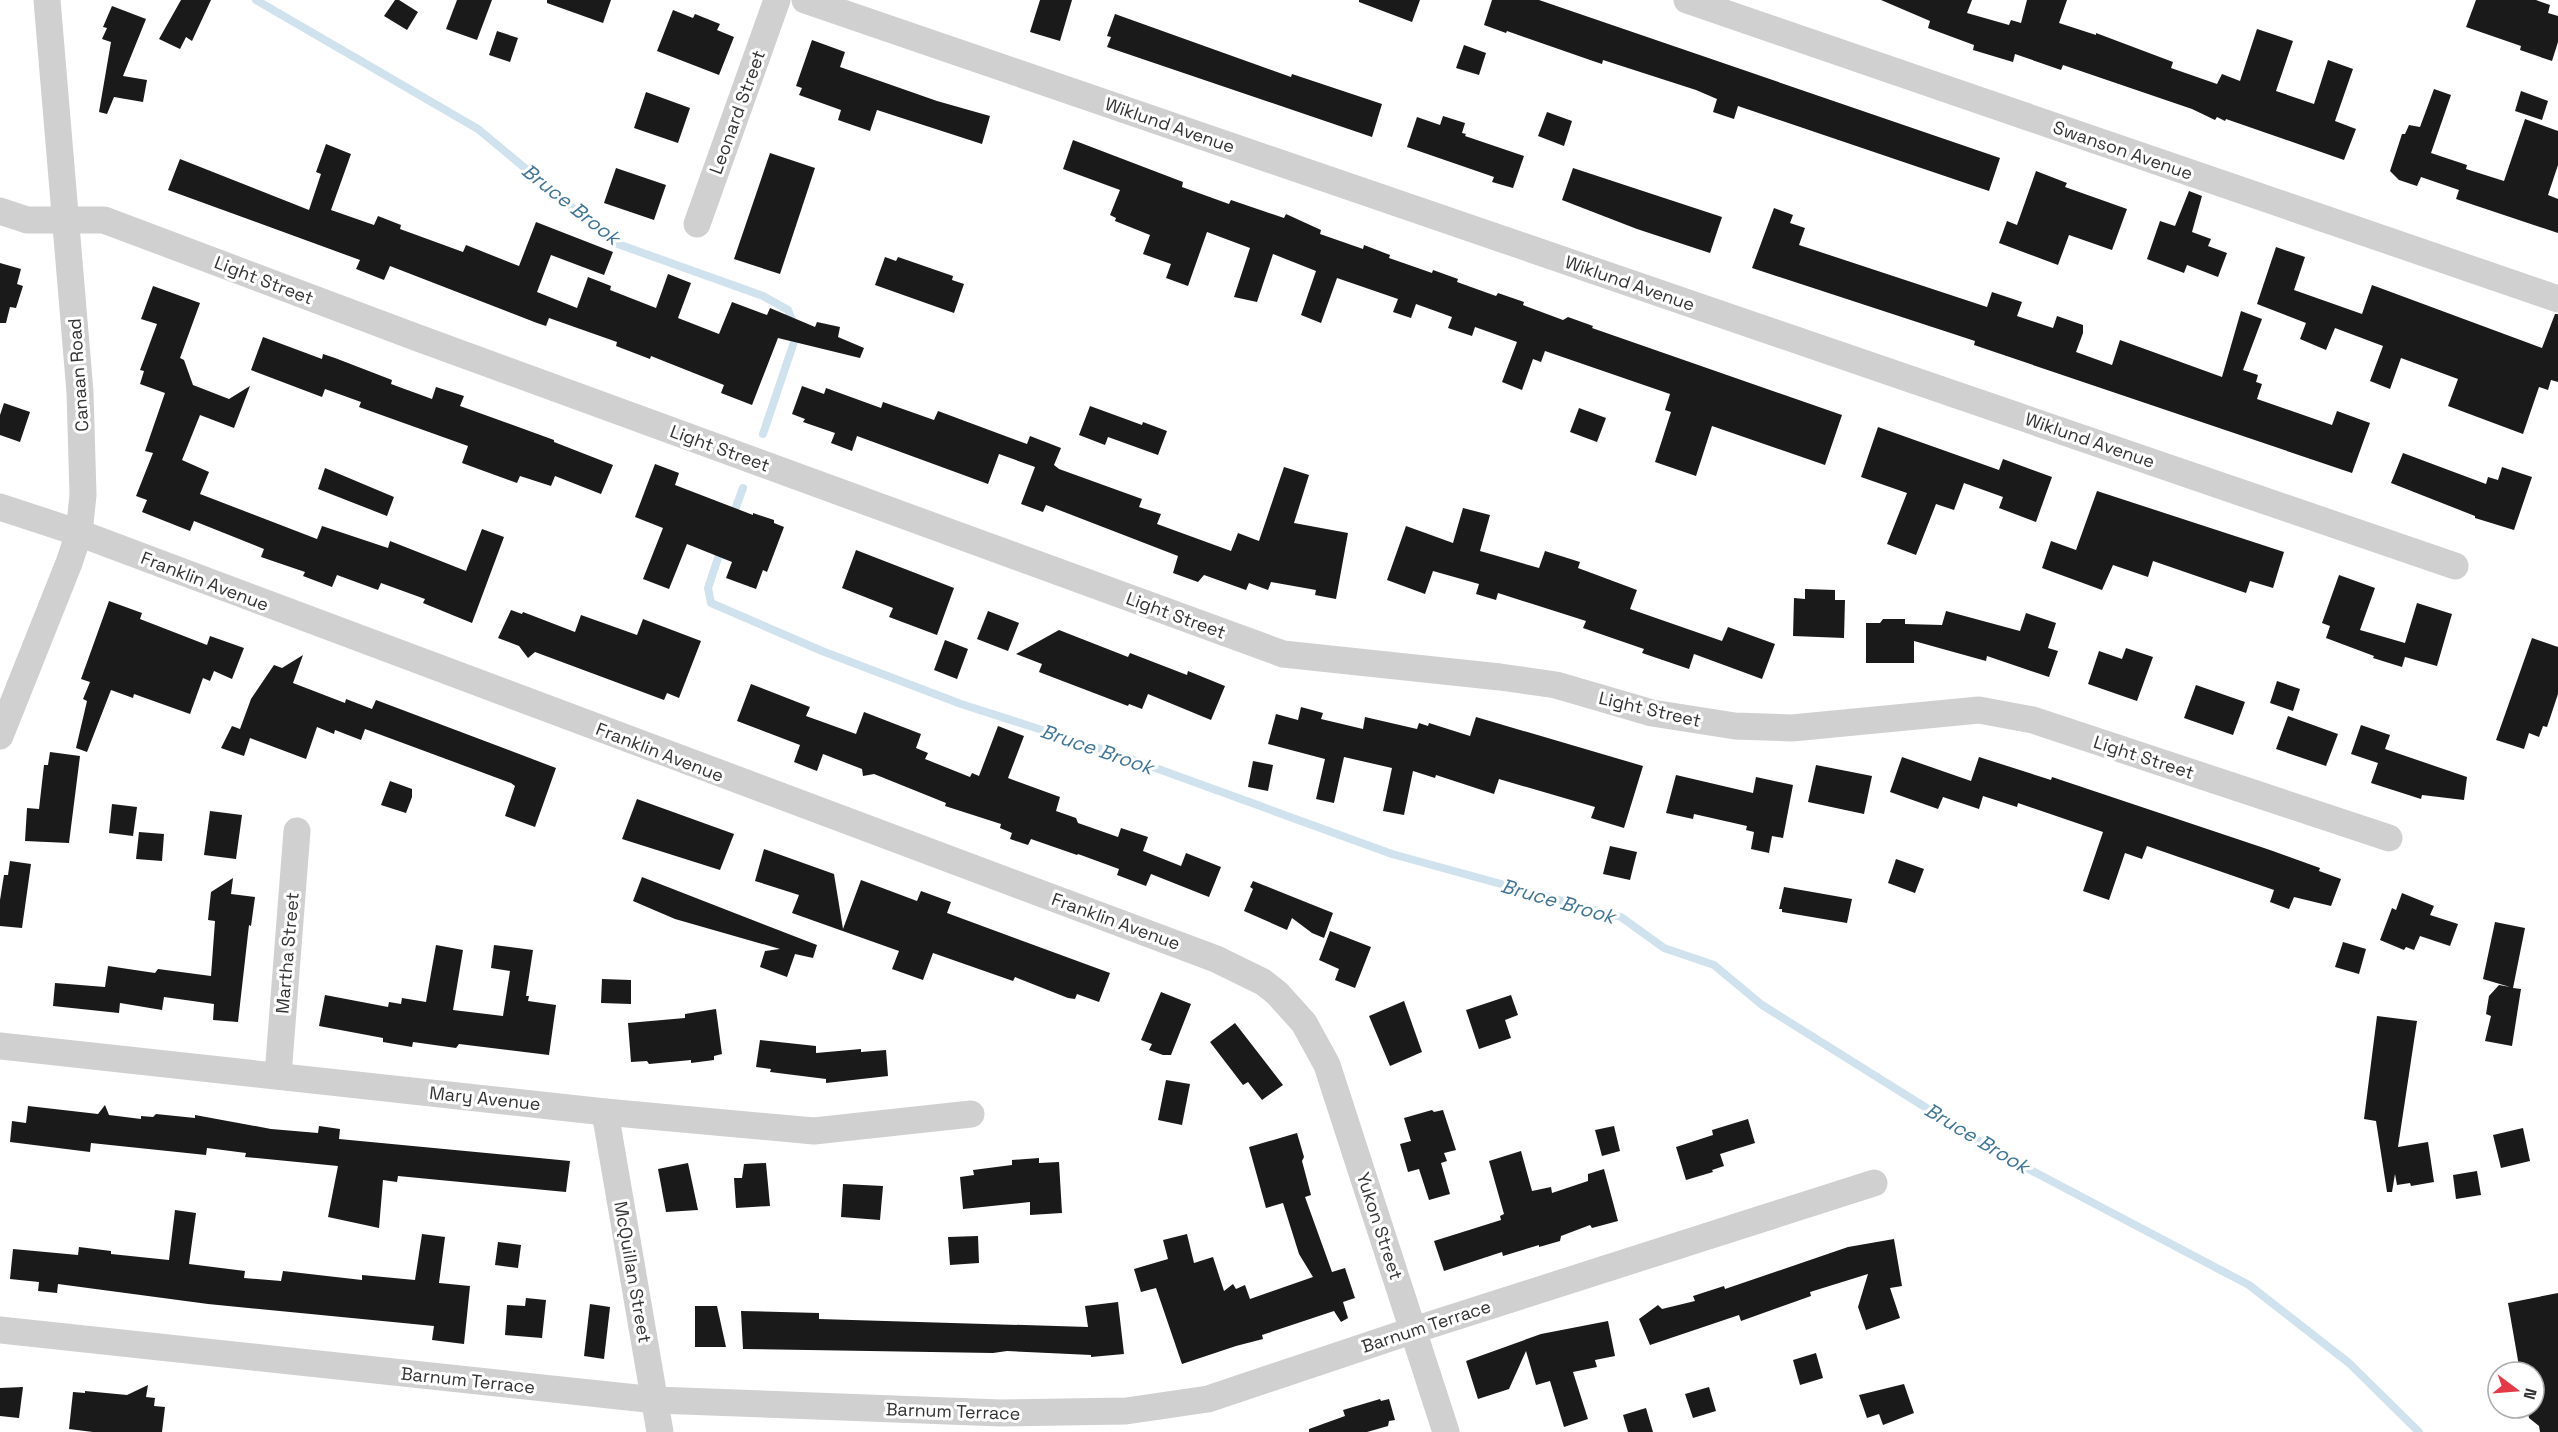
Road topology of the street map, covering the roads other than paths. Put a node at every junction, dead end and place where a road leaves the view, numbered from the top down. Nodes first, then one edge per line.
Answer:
1 (47, 0) edge
2 (777, 0) edge
3 (805, 0) edge
4 (1687, 0) edge
5 (1714, 4) edge
6 (0, 211) edge
7 (66, 219) junction
8 (697, 224) dead end
9 (2558, 299) edge
10 (0, 507) edge
11 (79, 533) junction
12 (2455, 566) dead end
13 (0, 736) edge
14 (297, 831) dead end
15 (2389, 838) dead end
16 (1304, 1023) joint
17 (0, 1046) edge
18 (278, 1075) junction
19 (605, 1112) junction
20 (971, 1114) dead end
21 (1874, 1183) dead end
22 (0, 1330) edge
23 (1414, 1330) junction
24 (656, 1400) junction
25 (660, 1432) edge
26 (1446, 1432) edge

1 - 7 street, Canaan Road
2 - 8 street, Leonard Street
3 - 12 street, Wiklund Avenue
4 - 5 street, Swanson Avenue
5 - 9 street, Swanson Avenue
6 - 7 street, Light Street
7 - 11 street, Canaan Road
7 - 15 street, Light Street
10 - 11 street, Franklin Avenue
11 - 13 street, Canaan Road
11 - 16 street, Franklin Avenue
14 - 18 street, Martha Street
16 - 23 street, Yukon Street
17 - 18 street, Mary Avenue
18 - 19 street, Mary Avenue
19 - 20 street, Mary Avenue
19 - 24 street, McQuillan Street
21 - 23 street, Barnum Terrace
22 - 24 street, Barnum Terrace
23 - 24 street, Barnum Terrace
23 - 26 street, Yukon Street
24 - 25 street, McQuillan Street

